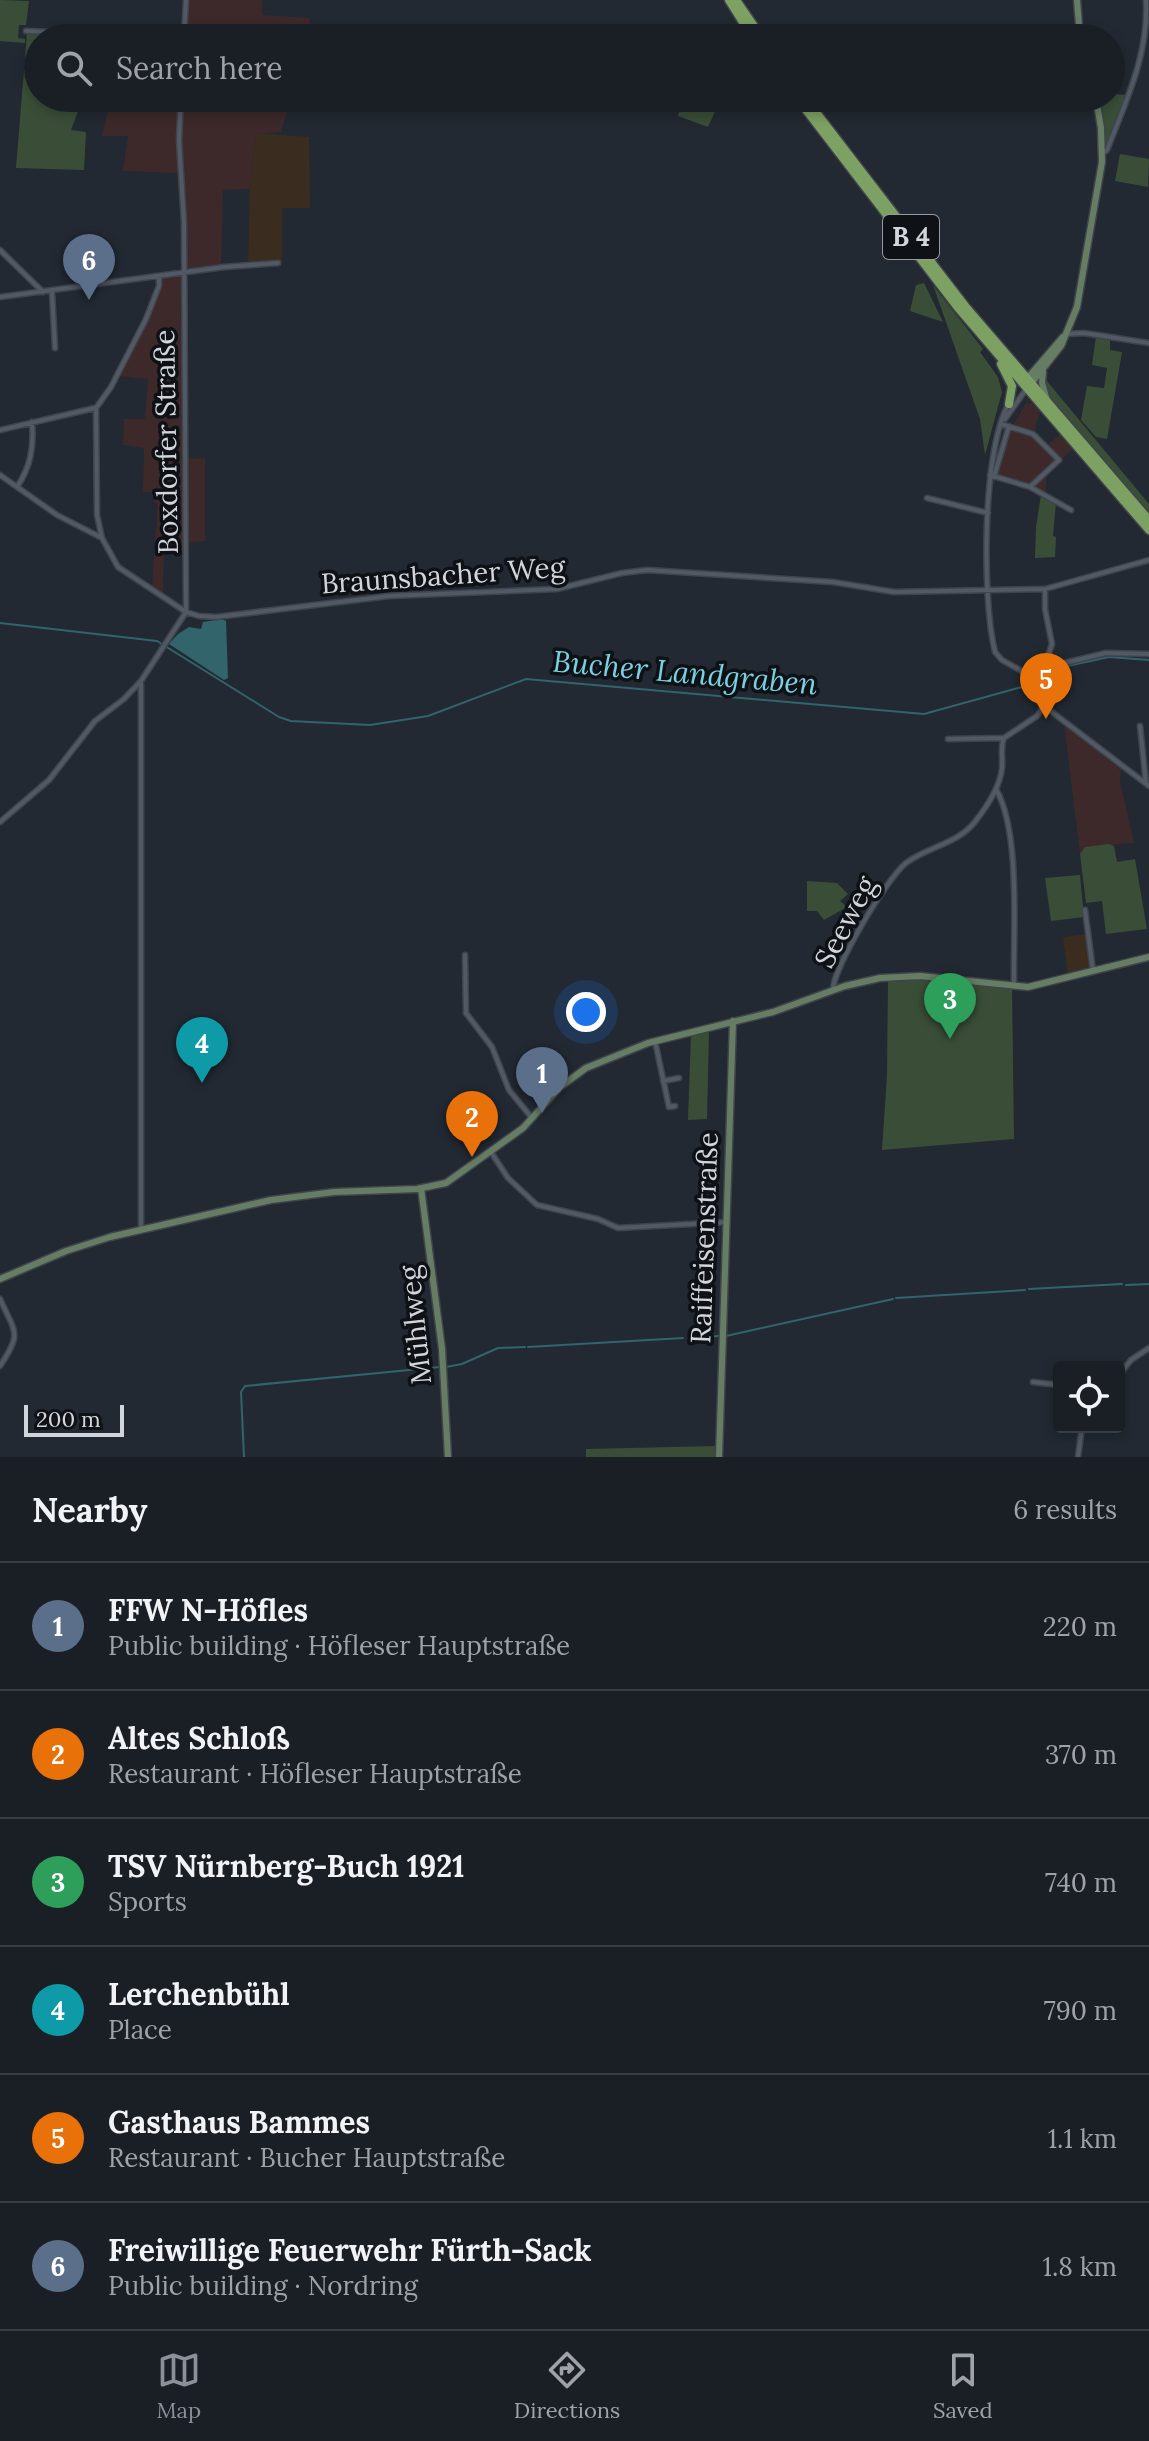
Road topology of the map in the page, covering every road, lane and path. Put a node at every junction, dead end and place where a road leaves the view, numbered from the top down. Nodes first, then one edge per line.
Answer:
1 (186, 0) edge
2 (729, 0) edge
3 (736, 0) edge
4 (1077, 0) edge
5 (1146, 0) edge
6 (185, 24) edge
7 (744, 24) edge
8 (752, 24) edge
9 (1079, 24) edge
10 (1125, 106) edge
11 (180, 112) edge
12 (808, 112) edge
13 (816, 112) edge
14 (1098, 112) edge
15 (1123, 112) edge
16 (1102, 154) junction
17 (0, 250) edge
18 (278, 263) dead end
19 (184, 272) junction
20 (159, 276) junction
21 (52, 291) junction
22 (43, 292) junction
23 (0, 297) edge
24 (1066, 334) junction
25 (1149, 343) edge
26 (55, 348) dead end
27 (993, 349) junction
28 (1044, 369) junction
29 (1027, 383) junction
30 (1047, 400) junction
31 (1009, 404) junction
32 (96, 408) junction
33 (32, 422) junction
34 (1001, 424) junction
35 (1009, 426) junction
36 (0, 430) edge
37 (0, 475) edge
38 (992, 476) junction
39 (17, 487) junction
40 (1030, 487) junction
41 (927, 498) dead end
42 (1071, 510) dead end
43 (988, 513) junction
44 (1149, 520) edge
45 (1149, 530) edge
46 (102, 538) junction
47 (1149, 560) edge
48 (1045, 589) junction
49 (989, 590) junction
50 (186, 612) junction
51 (1149, 654) edge
52 (1044, 668) junction
53 (141, 681) junction
54 (1042, 704) junction
55 (1140, 726) dead end
56 (1004, 738) junction
57 (948, 739) dead end
58 (1147, 784) edge
59 (996, 789) junction
60 (0, 822) edge
61 (1085, 910) dead end
62 (465, 955) dead end
63 (1149, 957) edge
64 (1093, 971) junction
65 (1014, 987) junction
66 (833, 990) junction
67 (733, 1021) junction
68 (655, 1041) junction
69 (679, 1078) dead end
70 (663, 1081) junction
71 (675, 1106) dead end
72 (532, 1118) junction
73 (491, 1152) junction
74 (421, 1188) junction
75 (727, 1222) junction
76 (141, 1230) junction
77 (0, 1279) edge
78 (0, 1299) edge
79 (1149, 1348) edge
80 (0, 1366) edge
81 (1125, 1368) edge
82 (1033, 1382) dead end
83 (1053, 1384) edge
84 (1081, 1433) edge
85 (448, 1457) edge
86 (719, 1457) edge
87 (1078, 1457) edge

1 - 6 street
2 - 7 main road
3 - 8 main road
4 - 9 street
5 - 10 street
11 - 19 street, Boxdorfer Straße
12 - 27 main road, B 4
13 - 29 main road, B 4
14 - 16 street
15 - 16 street
16 - 24 street
17 - 22 street
18 - 19 street
19 - 20 street
19 - 50 street, Boxdorfer Straße
20 - 21 street
20 - 32 street
21 - 22 street
21 - 26 street
22 - 23 street
24 - 25 street
24 - 28 street
24 - 29 street
27 - 29 main road, B 4
27 - 31 main road, B 4
28 - 29 street
28 - 30 street
29 - 30 main road, B 4
29 - 31 street
29 - 34 street
29 - 45 main road, B 4
30 - 44 main road, B 4
31 - 34 street
32 - 33 street
32 - 46 street
33 - 36 street
33 - 39 street
34 - 35 street
34 - 38 street
35 - 38 street
35 - 40 street
37 - 39 street
38 - 40 street
38 - 43 street
39 - 46 street
40 - 42 street
41 - 43 street
43 - 49 street
46 - 50 street
47 - 48 street, Braunsbacher Weg
48 - 49 street, Braunsbacher Weg
48 - 52 street
49 - 50 street, Braunsbacher Weg
49 - 54 street
50 - 53 street
51 - 52 street
52 - 54 street
53 - 60 street
53 - 76 street
54 - 56 street
54 - 58 street
55 - 58 street
56 - 57 street
56 - 59 street, Seeweg
59 - 65 street
59 - 66 street, Seeweg
61 - 64 street
62 - 72 street
63 - 64 street
64 - 65 street
65 - 66 street
66 - 67 street
67 - 68 street
67 - 75 street, Raiffeisenstraße
68 - 70 street
68 - 72 street
69 - 70 street
70 - 71 street
72 - 73 street
73 - 74 street
73 - 75 street
74 - 76 street
74 - 85 street, Mühlweg
75 - 86 street, Raiffeisenstraße
76 - 77 street
78 - 80 street
79 - 81 street
82 - 83 street
84 - 87 street

